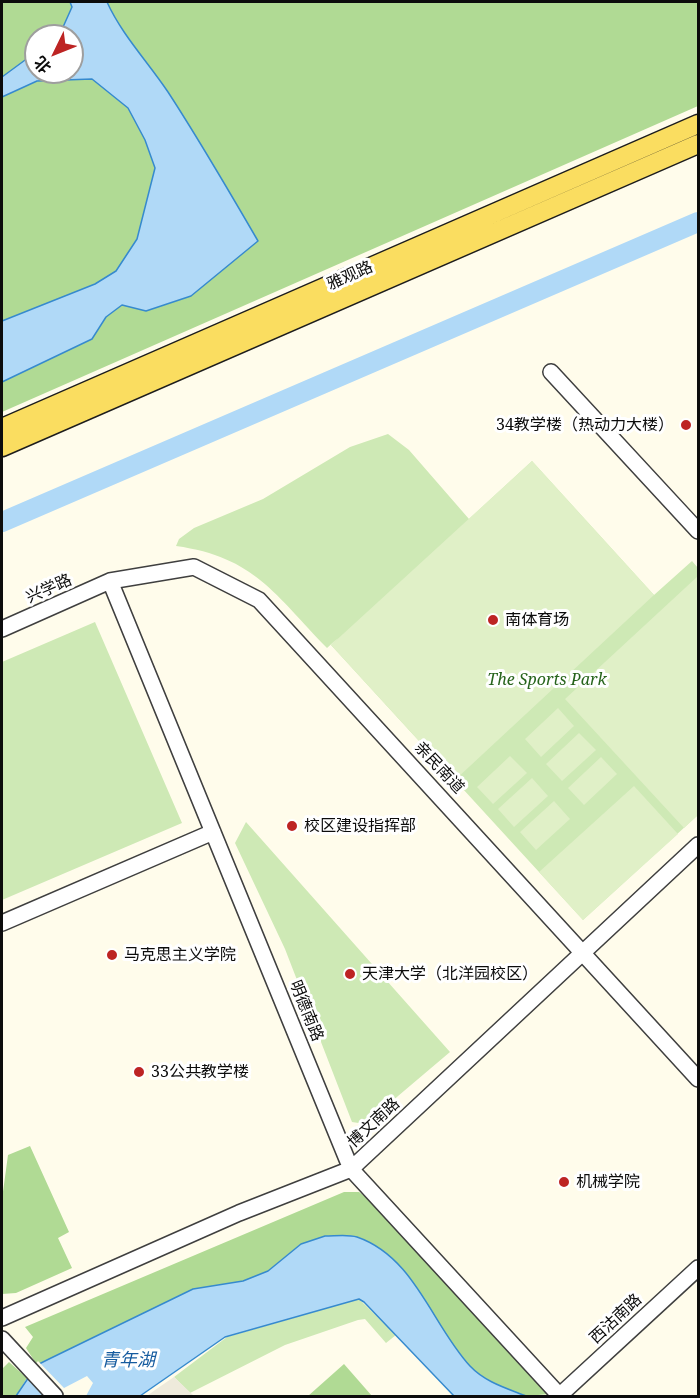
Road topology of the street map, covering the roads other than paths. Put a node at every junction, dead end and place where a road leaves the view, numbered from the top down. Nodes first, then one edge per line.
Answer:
1 (699, 124) edge
2 (699, 144) edge
3 (551, 372) dead end
4 (2, 428) edge
5 (2, 447) edge
6 (699, 531) edge
7 (110, 581) junction
8 (2, 629) edge
9 (213, 832) junction
10 (699, 845) edge
11 (2, 923) edge
12 (584, 953) junction
13 (699, 1078) edge
14 (351, 1169) junction
15 (695, 1278) edge
16 (2, 1318) edge
17 (2, 1339) edge
18 (55, 1396) edge
19 (560, 1396) edge

1 - 4 main road, 雅观路
2 - 5 main road, 雅观路
3 - 6 street
7 - 8 street, 兴学路
7 - 9 street, 明德南路
7 - 12 street, 亲民南道
9 - 11 street
9 - 14 street, 明德南路
10 - 12 street, 博文南路
12 - 13 street, 亲民南道
12 - 14 street, 博文南路
14 - 16 street, 博文南路
14 - 19 street, 明德南路
15 - 19 street, 西沽南路
17 - 18 street

